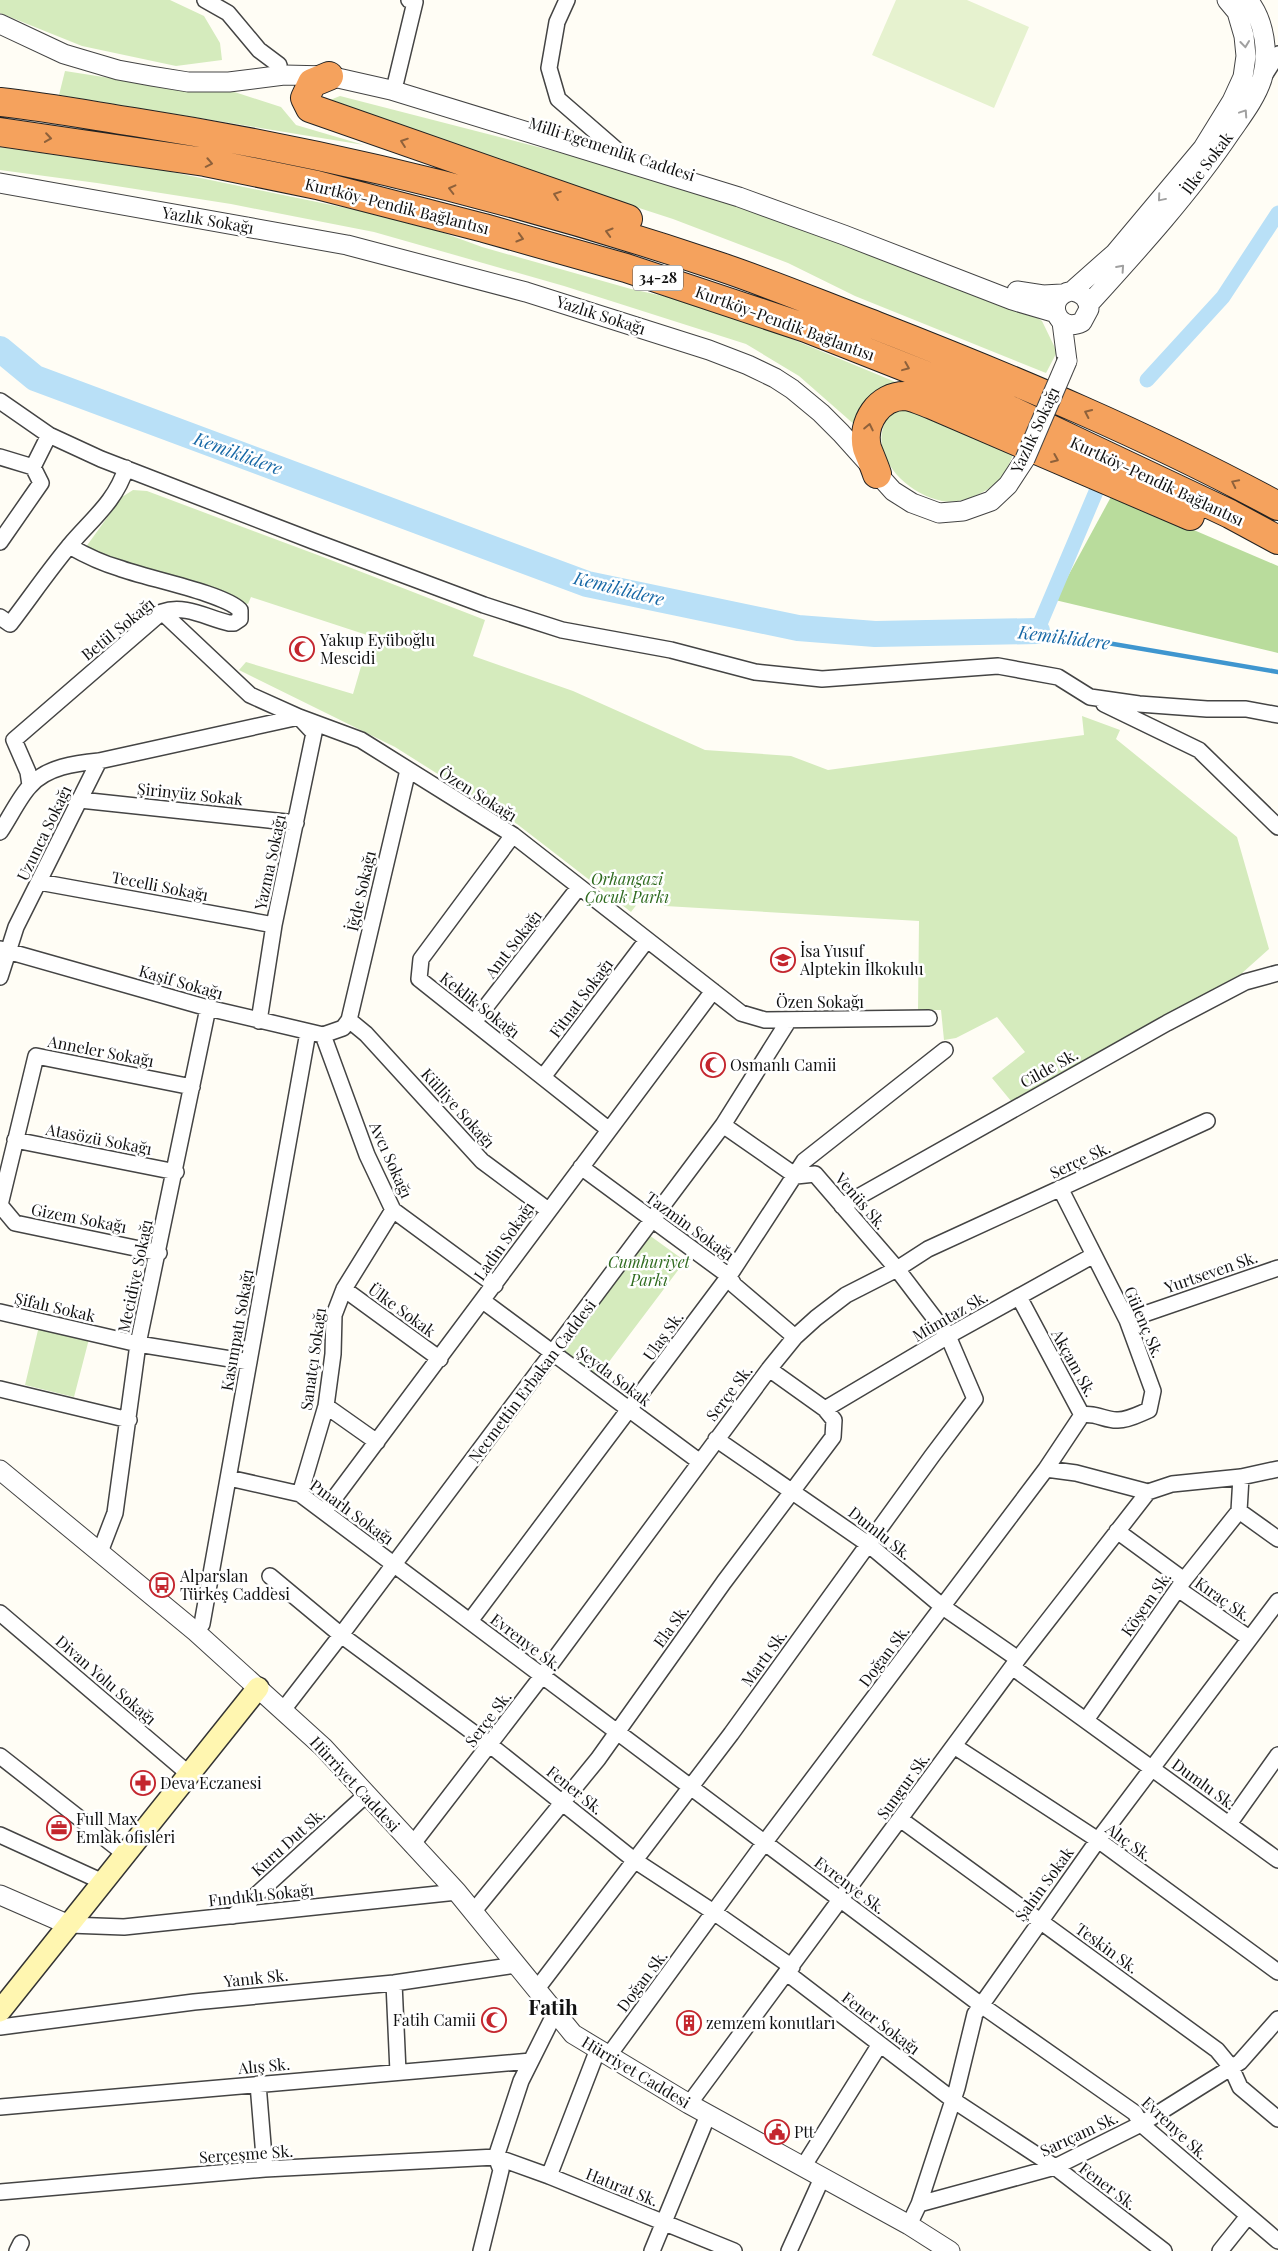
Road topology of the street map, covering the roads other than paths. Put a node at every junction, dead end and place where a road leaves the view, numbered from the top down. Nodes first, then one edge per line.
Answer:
1 (567, 0) edge
2 (1227, 0) edge
3 (1248, 0) edge
4 (412, 1) edge
5 (213, 2) edge
6 (0, 24) edge
7 (1278, 54) edge
8 (280, 70) junction
9 (329, 76) junction
10 (396, 81) junction
11 (1261, 82) junction
12 (0, 102) edge
13 (0, 132) edge
14 (629, 158) junction
15 (0, 183) edge
16 (1067, 293) junction
17 (1089, 304) junction
18 (1065, 320) junction
19 (910, 339) junction
20 (0, 401) edge
21 (49, 435) junction
22 (0, 456) edge
23 (34, 467) junction
24 (126, 468) junction
25 (877, 474) junction
26 (1278, 506) edge
27 (1278, 540) edge
28 (0, 542) edge
29 (69, 546) junction
30 (1278, 553) edge
31 (162, 612) junction
32 (0, 617) edge
33 (1090, 697) junction
34 (1278, 715) edge
35 (299, 717) junction
36 (99, 761) junction
37 (408, 770) junction
38 (30, 785) junction
39 (80, 800) junction
40 (296, 823) junction
41 (1278, 827) edge
42 (0, 832) edge
43 (513, 835) junction
44 (39, 882) junction
45 (579, 887) junction
46 (274, 925) junction
47 (647, 940) junction
48 (4, 950) edge
49 (1278, 973) edge
50 (0, 977) edge
51 (713, 991) junction
52 (208, 1008) junction
53 (929, 1018) dead end
54 (349, 1020) junction
55 (789, 1020) junction
56 (259, 1021) junction
57 (474, 1022) junction
58 (308, 1032) junction
59 (323, 1035) junction
60 (945, 1050) dead end
61 (543, 1077) junction
62 (192, 1087) junction
63 (1207, 1121) dead end
64 (723, 1124) junction
65 (608, 1129) junction
66 (15, 1140) junction
67 (581, 1167) junction
68 (176, 1172) junction
69 (796, 1176) junction
70 (1060, 1188) junction
71 (0, 1205) edge
72 (842, 1206) junction
73 (393, 1210) junction
74 (548, 1210) junction
75 (652, 1220) junction
76 (159, 1252) junction
77 (1094, 1255) junction
78 (1278, 1268) edge
79 (897, 1269) junction
80 (729, 1276) junction
81 (495, 1284) junction
82 (344, 1289) junction
83 (1019, 1297) junction
84 (483, 1301) junction
85 (0, 1312) edge
86 (1127, 1320) junction
87 (948, 1336) junction
88 (795, 1337) junction
89 (138, 1344) junction
90 (552, 1353) junction
91 (440, 1359) junction
92 (249, 1362) junction
93 (769, 1369) junction
94 (0, 1389) edge
95 (326, 1406) junction
96 (825, 1409) junction
97 (630, 1410) junction
98 (1082, 1415) junction
99 (129, 1420) junction
100 (716, 1439) junction
101 (377, 1442) junction
102 (700, 1462) junction
103 (1046, 1469) junction
104 (1278, 1469) edge
105 (0, 1470) edge
106 (1241, 1477) junction
107 (229, 1478) junction
108 (792, 1491) junction
109 (1148, 1492) junction
110 (300, 1494) junction
111 (324, 1512) junction
112 (1239, 1512) junction
113 (1117, 1531) junction
114 (1278, 1539) edge
115 (868, 1544) junction
116 (100, 1552) junction
117 (394, 1565) junction
118 (270, 1576) dead end
119 (1181, 1584) junction
120 (1278, 1600) edge
121 (943, 1607) junction
122 (0, 1613) edge
123 (470, 1621) junction
124 (196, 1632) junction
125 (341, 1635) junction
126 (1249, 1638) junction
127 (1015, 1663) junction
128 (542, 1676) junction
129 (258, 1688) junction
130 (283, 1710) junction
131 (1086, 1720) junction
132 (617, 1732) junction
133 (490, 1746) junction
134 (954, 1746) junction
135 (1278, 1755) edge
136 (0, 1756) edge
137 (1152, 1768) junction
138 (189, 1774) junction
139 (691, 1787) junction
140 (367, 1794) junction
141 (563, 1802) junction
142 (900, 1819) junction
143 (1229, 1824) junction
144 (0, 1835) edge
145 (1098, 1840) junction
146 (765, 1842) junction
147 (412, 1845) junction
148 (125, 1854) junction
149 (634, 1860) junction
150 (1278, 1860) edge
151 (103, 1882) junction
152 (457, 1892) junction
153 (2, 1899) edge
154 (841, 1900) junction
155 (473, 1912) junction
156 (715, 1912) junction
157 (233, 1916) junction
158 (1039, 1920) junction
159 (69, 1924) junction
160 (516, 1965) junction
161 (789, 1970) junction
162 (1278, 1972) edge
163 (394, 1983) junction
164 (536, 1990) junction
165 (981, 2005) junction
166 (0, 2011) edge
167 (555, 2014) junction
168 (1278, 2019) edge
169 (0, 2027) edge
170 (880, 2044) junction
171 (604, 2052) junction
172 (531, 2061) junction
173 (1231, 2067) junction
174 (398, 2072) junction
175 (258, 2084) junction
176 (953, 2100) junction
177 (689, 2104) junction
178 (0, 2107) edge
179 (708, 2115) junction
180 (1278, 2118) edge
181 (1141, 2124) junction
182 (496, 2157) junction
183 (803, 2167) junction
184 (1055, 2167) junction
185 (265, 2169) junction
186 (549, 2176) junction
187 (822, 2178) junction
188 (0, 2192) edge
189 (919, 2204) junction
190 (1248, 2216) junction
191 (662, 2223) junction
192 (909, 2225) junction
193 (1278, 2241) edge
194 (481, 2251) edge
195 (652, 2251) edge
196 (734, 2251) edge
197 (789, 2251) edge
198 (950, 2251) edge
199 (1164, 2251) edge
200 (1220, 2251) edge

1 - 14 street
2 -> 16 street, İlke Sokak
3 - 11 street, İlke Sokak
4 - 10 street
5 - 8 street
6 - 8 street, Milli Egemenlik Caddesi
7 - 11 street
8 - 9 street, Milli Egemenlik Caddesi
8 - 10 street, Milli Egemenlik Caddesi
9 - 14 street, Milli Egemenlik Caddesi
19 -> 9 highway
10 - 14 street, Milli Egemenlik Caddesi
17 -> 11 street, İlke Sokak
19 -> 12 highway, Kurtköy-Pendik Bağlantısı / 34-28
13 -> 27 highway, Kurtköy-Pendik Bağlantısı / 34-28
14 - 16 street, Milli Egemenlik Caddesi
14 - 18 street, Milli Egemenlik Caddesi
15 - 25 street, Yazlık Sokağı
16 - 17 street
16 - 18 street
17 - 18 street
18 - 25 street, Yazlık Sokağı, bridge
26 -> 19 highway, Kurtköy-Pendik Bağlantısı / 34-28
20 - 21 street
21 - 23 street
21 - 24 street
22 - 23 street
23 - 28 street
24 - 29 street
24 - 33 street
25 -> 30 highway
29 - 31 street, Betül Sokağı
29 - 32 street
31 - 35 street, Özen Sokağı
31 - 38 street, Betül Sokağı
33 - 34 street
33 - 41 street
35 - 36 street
35 - 37 street, Özen Sokağı
35 - 40 street, Yazma Sokağı
36 - 38 street
36 - 39 street, Uzunca Sokağı
37 - 43 street, Özen Sokağı
37 - 54 street, İğde Sokağı
38 - 42 street
39 - 40 street, Şirinyüz Sokak
39 - 44 street, Uzunca Sokağı
40 - 46 street, Yazma Sokağı
43 - 45 street, Özen Sokağı
43 - 57 street, Keklik Sokağı
44 - 46 street, Tecelli Sokağı
44 - 48 street, Uzunca Sokağı
45 - 47 street, Özen Sokağı
45 - 57 street, Anıt Sokağı
46 - 56 street, Yazma Sokağı
47 - 51 street, Özen Sokağı
47 - 61 street, Fitnat Sokağı
48 - 50 street, Uzunca Sokağı
48 - 52 street, Kaşif Sokağı
49 - 72 street, Cilde Sk.
51 - 55 street, Özen Sokağı
51 - 65 street, Ladin Sokağı
52 - 56 street, Kaşif Sokağı
52 - 62 street, Mecidiye Sokağı
53 - 55 street, Özen Sokağı
54 - 59 street
54 - 74 street, Külliye Sokağı
55 - 64 street, Necmettin Erbakan Caddesi
56 - 58 street, Kaşif Sokağı
57 - 61 street, Keklik Sokağı
58 - 59 street, Kaşif Sokağı
58 - 92 street, Kasımpatı Sokağı
59 - 73 street, Avcı Sokağı
60 - 69 street, Ulaş Sk.
61 - 65 street, Keklik Sokağı
62 - 66 street, Anneler Sokağı
62 - 68 street, Mecidiye Sokağı
63 - 70 street, Serçe Sk.
64 - 69 street, Venüs Sk.
64 - 75 street, Necmettin Erbakan Caddesi
65 - 67 street, Ladin Sokağı
66 - 68 street, Atasözü Sokağı
66 - 71 street, Anneler Sokağı
67 - 74 street, Ladin Sokağı
67 - 75 street, Tazmin Sokağı
68 - 76 street, Mecidiye Sokağı
69 - 72 street, Venüs Sk.
69 - 80 street, Ulaş Sk.
70 - 77 street, Gülenç Sk.
70 - 79 street, Serçe Sk.
71 - 76 street, Gizem Sokağı
72 - 79 street, Venüs Sk.
73 - 81 street, Avcı Sokağı
73 - 82 street, Sanatçı Sokağı
74 - 81 street, Ladin Sokağı
75 - 80 street, Tazmin Sokağı
75 - 90 street, Necmettin Erbakan Caddesi
76 - 89 street, Mecidiye Sokağı
77 - 83 street, Mümtaz Sk.
77 - 86 street, Gülenç Sk.
78 - 86 street, Yurtseven Sk.
79 - 87 street, Venüs Sk.
79 - 88 street, Serçe Sk.
80 - 88 street, Tazmin Sokağı
80 - 97 street, Ulaş Sk.
81 - 84 street, Ladin Sokağı
82 - 91 street, Ülke Sokak
82 - 95 street, Sanatçı Sokağı
83 - 87 street, Mümtaz Sk.
83 - 98 street, Akçam Sk.
84 - 90 street, Şeyda Sokak
84 - 91 street, Ladin Sokağı
85 - 89 street, Şifalı Sokak
86 - 98 street, Gülenç Sk.
87 - 96 street, Mümtaz Sk.
87 - 115 street, Martı Sk.
88 - 93 street, Serçe Sk.
89 - 92 street, Şifalı Sokak
89 - 99 street, Mecidiye Sokağı
90 - 97 street, Şeyda Sokak
90 - 117 street, Necmettin Erbakan Caddesi
91 - 101 street, Ladin Sokağı
92 - 107 street, Kasımpatı Sokağı
93 - 96 street
93 - 100 street, Serçe Sk.
94 - 99 street
95 - 101 street
95 - 110 street, Sanatçı Sokağı
96 - 108 street, Ela Sk.
97 - 102 street, Şeyda Sokak
97 - 123 street, Ulaş Sk.
98 - 103 street, Akçam Sk.
99 - 116 street, Mecidiye Sokağı
100 - 102 street, Serçe Sk.
100 - 108 street, Dumlu Sk.
101 - 111 street, Ladin Sokağı
102 - 128 street, Serçe Sk.
103 - 109 street
103 - 121 street, Doğan Sk.
104 - 106 street
105 - 116 street
106 - 109 street
106 - 112 street
107 - 110 street, Pınarlı Sokağı
107 - 124 street, Kasımpatı Sokağı
108 - 115 street, Dumlu Sk.
108 - 132 street, Ela Sk.
109 - 113 street, Sungur Sk.
110 - 111 street, Pınarlı Sokağı
111 - 117 street, Pınarlı Sokağı
112 - 114 street
112 - 119 street, Köşem Sk.
113 - 119 street, Kıraç Sk.
113 - 127 street, Sungur Sk.
115 - 121 street, Dumlu Sk.
115 - 139 street, Martı Sk.
116 - 124 street
117 - 123 street, Evrenye Sk.
117 - 125 street, Necmettin Erbakan Caddesi
118 - 125 street, Fener Sk.
119 - 126 street, Kıraç Sk.
119 - 131 street, Köşem Sk.
120 - 126 street, Şahin Sokak
121 - 127 street, Dumlu Sk.
121 - 146 street, Doğan Sk.
122 - 138 street, Divan Yolu Sokağı
123 - 128 street, Evrenye Sk.
124 - 129 street
125 - 130 street, Necmettin Erbakan Caddesi
125 - 133 street, Fener Sk.
126 - 137 street, Şahin Sokak
127 - 131 street, Dumlu Sk.
127 - 134 street, Sungur Sk.
128 - 132 street, Evrenye Sk.
128 - 133 street, Serçe Sk.
129 - 130 street, Hürriyet Caddesi
129 - 138 main road
130 - 140 street, Hürriyet Caddesi
131 - 137 street, Dumlu Sk.
132 - 139 street, Evrenye Sk.
132 - 141 street, Ela Sk.
133 - 141 street, Fener Sk.
133 - 147 street, Serçe Sk.
134 - 142 street, Sungur Sk.
134 - 145 street, Alıç Sk.
135 - 143 street
136 - 148 street
137 - 143 street, Dumlu Sk.
137 - 145 street, Şahin Sokak
138 - 148 main road
139 - 146 street, Evrenye Sk.
139 - 149 street, Martı Sk.
140 - 147 street, Hürriyet Caddesi
140 - 157 street, Kuru Dut Sk.
141 - 149 street, Fener Sk.
141 - 155 street, Ela Sk.
142 - 154 street, Sungur Sk.
142 - 158 street, Teskin Sk.
143 - 150 street, Dumlu Sk.
144 - 151 street
145 - 158 street, Şahin Sokak
145 - 162 street, Alıç Sk.
146 - 154 street, Evrenye Sk.
146 - 156 street, Doğan Sk.
147 - 152 street, Hürriyet Caddesi
148 - 151 main road
149 - 156 street, Fener Sk.
149 - 164 street, Martı Sk.
151 - 159 main road
152 - 155 street, Hürriyet Caddesi
152 - 157 street, Fındıklı Sokağı
153 - 159 street
154 - 161 street, Sungur Sk.
154 - 165 street, Evrenye Sk.
155 - 160 street, Hürriyet Caddesi
156 - 161 street, Fener Sk.
156 - 171 street, Doğan Sk.
157 - 159 street, Fındıklı Sokağı
158 - 165 street, Şahin Sokak
158 - 173 street, Teskin Sk.
159 - 166 main road
160 - 163 street, Yanık Sk.
160 - 164 street, Hürriyet Caddesi
161 - 170 street, Fener Sokağı
161 - 177 street, Sungur Sk.
163 - 169 street, Yanık Sk.
163 - 174 street
164 - 167 street, Hürriyet Caddesi
165 - 176 street, Şahin Sokak
165 - 181 street, Evrenye Sk.
167 - 171 street, Hürriyet Caddesi
167 - 172 street
168 - 173 street, Sarıçam Sk.
170 - 176 street, Fener Sokağı
170 - 183 street
171 - 177 street, Hürriyet Caddesi
171 - 186 street, Doğan Sk.
172 - 174 street, Alış Sk.
172 - 182 street
173 - 180 street, Teskin Sk.
173 - 181 street, Sarıçam Sk.
174 - 175 street, Alış Sk.
175 - 178 street, Alış Sk.
175 - 185 street
176 - 184 street, Fener Sk.
176 - 189 street, Şahin Sokak
177 - 179 street, Hürriyet Caddesi
179 - 183 street, Hürriyet Caddesi
179 - 191 street
181 - 184 street, Sarıçam Sk.
181 - 190 street, Evrenye Sk.
182 - 185 street, Serçeşme Sk.
182 - 186 street, Hatırat Sk.
182 - 194 street
183 - 187 street, Hürriyet Caddesi
184 - 189 street, Sarıçam Sk.
184 - 199 street, Fener Sk.
185 - 188 street, Serçeşme Sk.
186 - 191 street, Hatırat Sk.
187 - 192 street, Hürriyet Caddesi
187 - 197 street
189 - 192 street, Şahin Sokak
190 - 193 street, Evrenye Sk.
190 - 200 street
191 - 195 street
191 - 196 street, Hatırat Sk.
192 - 198 street, Hürriyet Caddesi

